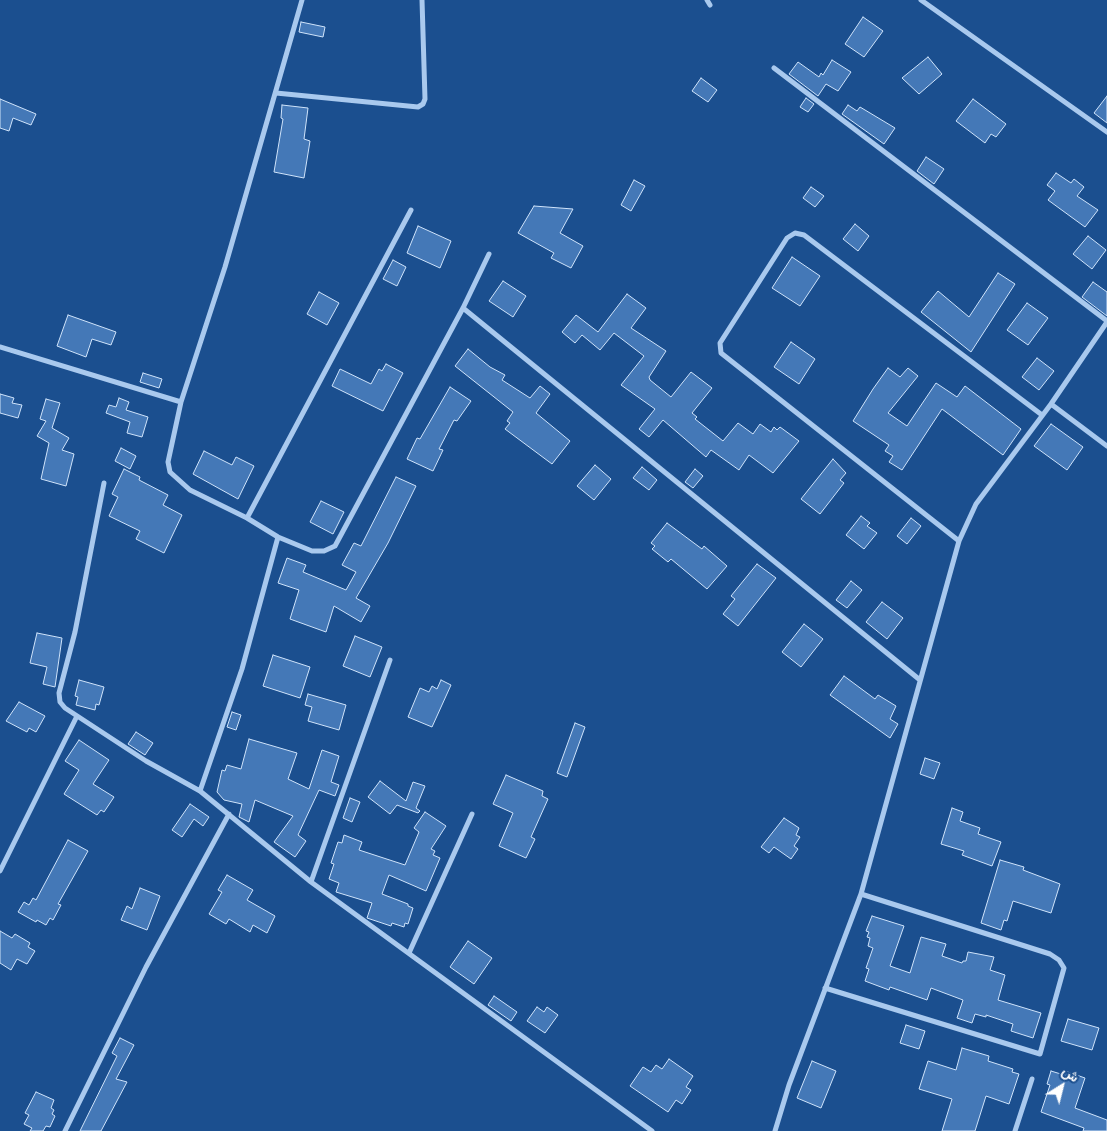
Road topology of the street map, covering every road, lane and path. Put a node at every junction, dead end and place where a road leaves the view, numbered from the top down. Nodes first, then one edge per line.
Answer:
1 (302, 0) edge
2 (422, 0) edge
3 (921, 0) edge
4 (774, 68) dead end
5 (276, 93) junction
6 (1107, 132) edge
7 (411, 210) dead end
8 (490, 254) dead end
9 (463, 308) junction
10 (1107, 322) edge
11 (0, 347) edge
12 (181, 402) junction
13 (1051, 404) junction
14 (1042, 415) junction
15 (1107, 446) edge
16 (104, 484) dead end
17 (247, 518) junction
18 (278, 537) junction
19 (959, 541) junction
20 (390, 660) dead end
21 (920, 680) junction
22 (77, 716) junction
23 (200, 791) junction
24 (229, 814) junction
25 (472, 814) dead end
26 (0, 871) edge
27 (311, 882) junction
28 (861, 894) junction
29 (409, 953) junction
30 (825, 988) junction
31 (1032, 1079) dead end
32 (65, 1131) edge
33 (652, 1131) edge
34 (775, 1131) edge
35 (1015, 1131) edge

1 - 5 street
2 - 5 street
3 - 6 street
4 - 10 street
5 - 12 street
7 - 17 street
8 - 9 street
9 - 18 street
9 - 21 street
10 - 13 street
11 - 12 street
12 - 17 street
13 - 14 street
13 - 15 street
14 - 19 street
14 - 19 street
16 - 22 street
17 - 18 street
18 - 23 street
19 - 21 street
20 - 27 street
21 - 28 street
22 - 23 street
22 - 26 street
23 - 24 street
24 - 27 street
24 - 32 street
25 - 29 street
27 - 29 street
28 - 30 street
28 - 30 street
29 - 33 street
30 - 34 street
31 - 35 street

